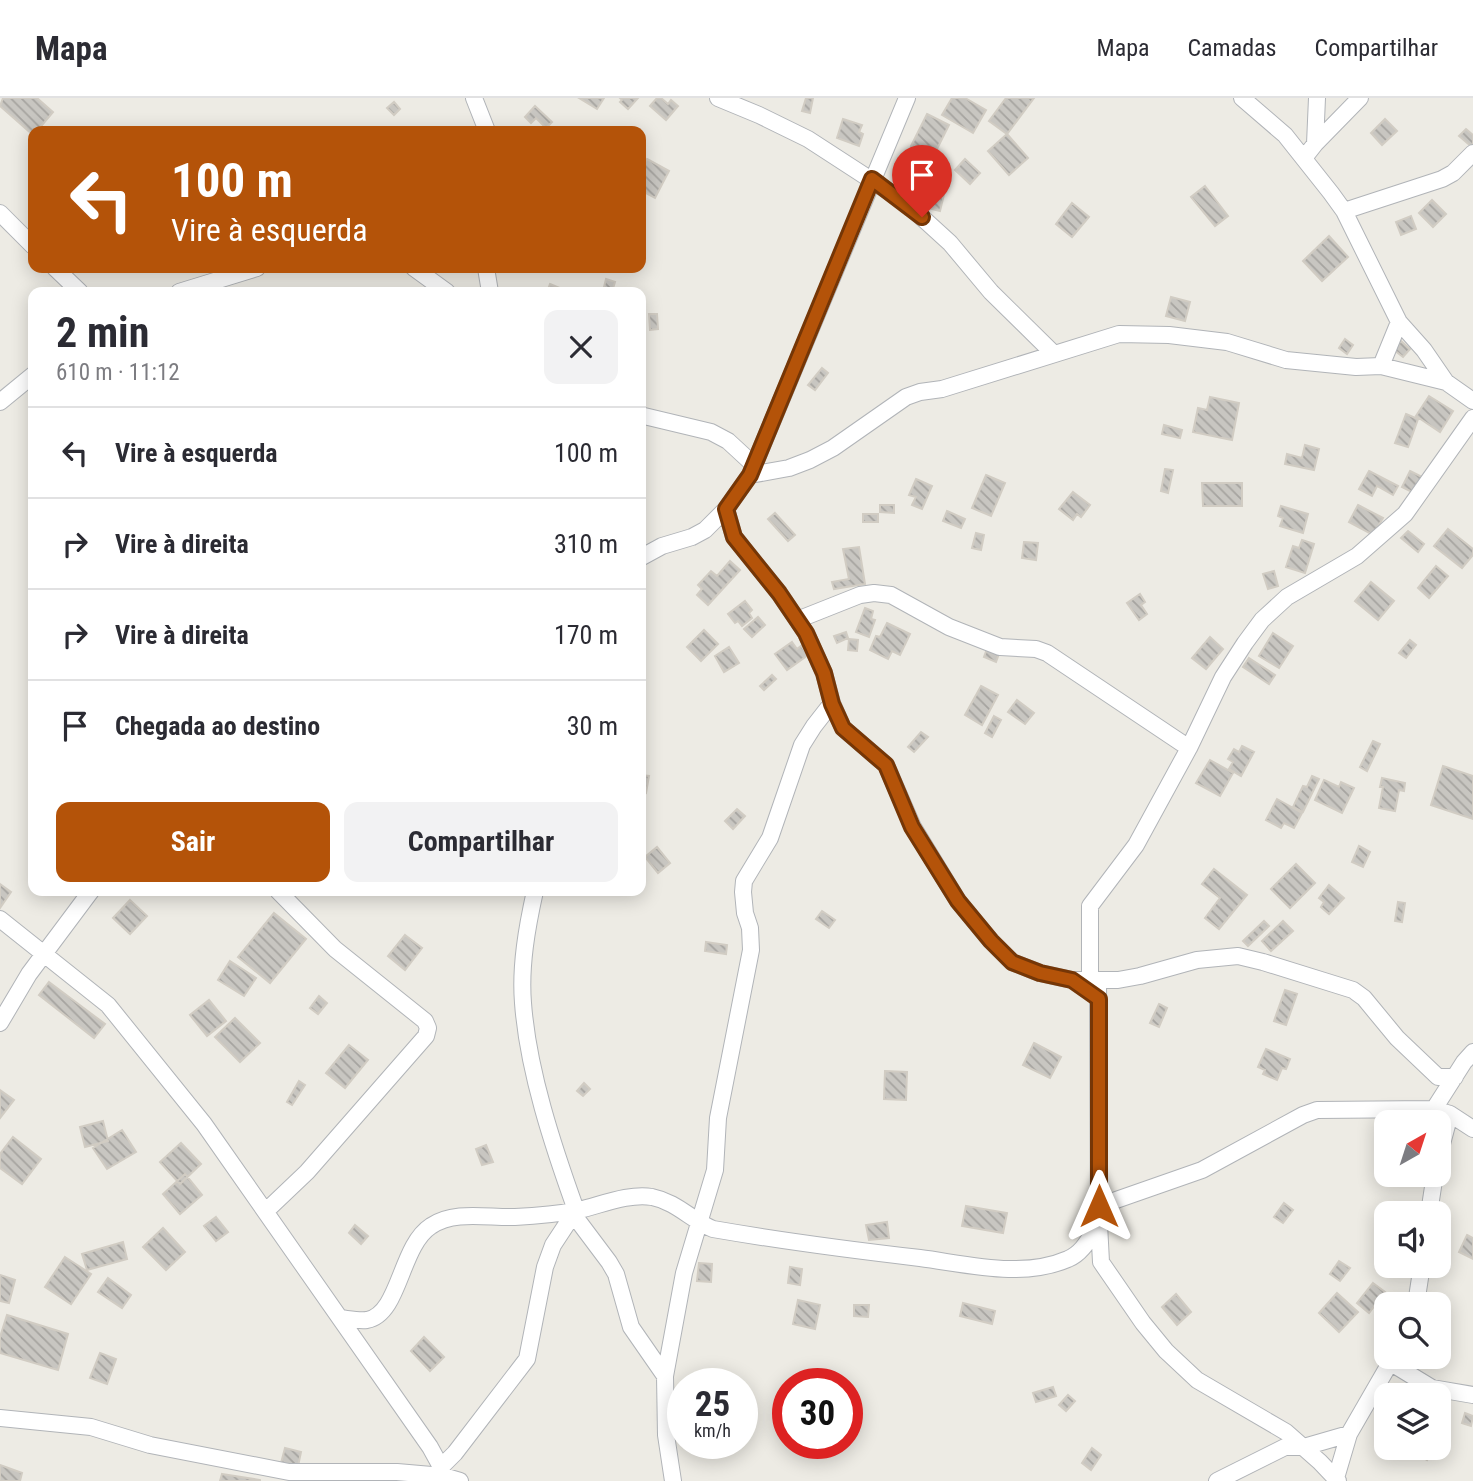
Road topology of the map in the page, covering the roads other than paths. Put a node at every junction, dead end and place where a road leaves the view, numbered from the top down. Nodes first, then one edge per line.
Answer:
1 (474, 98) edge
2 (718, 98) edge
3 (907, 98) edge
4 (1242, 98) edge
5 (1317, 98) edge
6 (1360, 98) edge
7 (485, 126) edge
8 (1315, 144) junction
9 (1473, 153) edge
10 (1304, 158) junction
11 (872, 179) junction
12 (1344, 211) junction
13 (0, 213) edge
14 (28, 241) edge
15 (60, 273) edge
16 (246, 273) edge
17 (421, 273) edge
18 (75, 287) edge
19 (215, 287) edge
20 (440, 287) edge
21 (1399, 322) junction
22 (1053, 353) junction
23 (1381, 366) junction
24 (28, 379) edge
25 (1446, 382) junction
26 (1473, 401) edge
27 (0, 402) edge
28 (646, 416) edge
29 (1473, 418) edge
30 (752, 470) junction
31 (726, 509) junction
32 (705, 530) junction
33 (734, 537) junction
34 (646, 555) edge
35 (797, 620) junction
36 (832, 704) junction
37 (1189, 748) junction
38 (87, 896) edge
39 (283, 896) edge
40 (534, 896) edge
41 (0, 919) edge
42 (43, 955) junction
43 (1090, 979) junction
44 (1072, 980) junction
45 (1099, 999) junction
46 (0, 1023) edge
47 (1469, 1057) edge
48 (1446, 1077) junction
49 (1434, 1109) junction
50 (1437, 1110) edge
51 (1451, 1114) edge
52 (1473, 1129) edge
53 (1099, 1206) junction
54 (266, 1211) junction
55 (574, 1212) junction
56 (699, 1223) junction
57 (1099, 1224) junction
58 (1079, 1253) junction
59 (1101, 1262) junction
60 (340, 1318) junction
61 (364, 1320) junction
62 (355, 1339) junction
63 (1386, 1369) edge
64 (1406, 1369) edge
65 (665, 1376) junction
66 (1425, 1383) edge
67 (1451, 1391) edge
68 (1473, 1395) edge
69 (1374, 1402) edge
70 (1367, 1404) junction
71 (0, 1418) edge
72 (1349, 1434) junction
73 (1285, 1440) junction
74 (1304, 1447) junction
75 (442, 1475) edge
76 (1337, 1479) edge
77 (460, 1481) edge
78 (673, 1481) edge
79 (1217, 1481) edge

1 - 7 street
2 - 11 street
3 - 11 street
4 - 10 street
5 - 8 street
6 - 8 street
8 - 10 street
9 - 12 street
10 - 12 street
11 - 22 street
11 - 30 street
12 - 21 street
13 - 14 street
15 - 18 street
16 - 19 street
17 - 20 street
21 - 23 street
21 - 25 street
22 - 23 street
22 - 30 street
23 - 25 street
24 - 27 street
25 - 26 street
28 - 30 street
29 - 37 street
30 - 31 street
31 - 32 street
31 - 33 street
32 - 33 street
32 - 34 street
33 - 35 street
35 - 36 street
35 - 37 street
36 - 44 street
36 - 56 street
37 - 43 street
38 - 42 street
39 - 54 street
40 - 55 street
41 - 42 street
42 - 46 street
42 - 54 street
43 - 44 street
43 - 45 street
43 - 48 street
44 - 45 street
45 - 53 street
47 - 48 street
48 - 49 street
49 - 50 street
49 - 53 street
51 - 52 street
53 - 57 street
54 - 60 street
55 - 56 street
55 - 61 street
55 - 65 street
55 - 75 street
56 - 58 street
56 - 65 street
57 - 58 street
57 - 59 street
58 - 59 street
59 - 73 street
60 - 61 street
60 - 62 street
61 - 62 street
62 - 75 street
63 - 70 street
64 - 66 street
65 - 78 street
67 - 68 street
69 - 70 street
70 - 72 street
71 - 75 street
72 - 74 street
72 - 76 street
73 - 74 street
73 - 79 street
74 - 76 street
75 - 77 street

